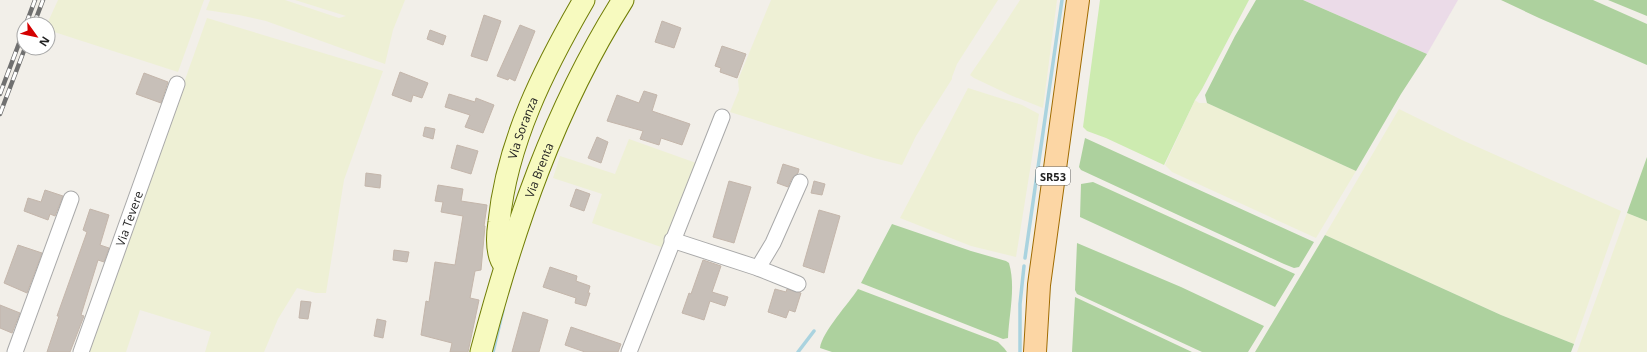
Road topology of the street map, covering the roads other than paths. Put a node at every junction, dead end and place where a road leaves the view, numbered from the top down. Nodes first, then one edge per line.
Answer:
1 (584, 0) edge
2 (623, 0) edge
3 (1078, 0) edge
4 (178, 84) dead end
5 (722, 117) dead end
6 (800, 182) dead end
7 (71, 199) dead end
8 (672, 240) junction
9 (505, 266) junction
10 (758, 268) junction
11 (798, 284) dead end
12 (16, 352) edge
13 (82, 352) edge
14 (482, 352) edge
15 (629, 352) edge
16 (1035, 352) edge

1 - 9 main road, Via Soranza
2 - 9 main road, Via Brenta
3 - 16 main road, SR53
4 - 13 street, Via Tevere
5 - 8 street
6 - 10 street
7 - 12 street
8 - 10 street
8 - 15 street
9 - 14 main road, Via Brenta
10 - 11 street

